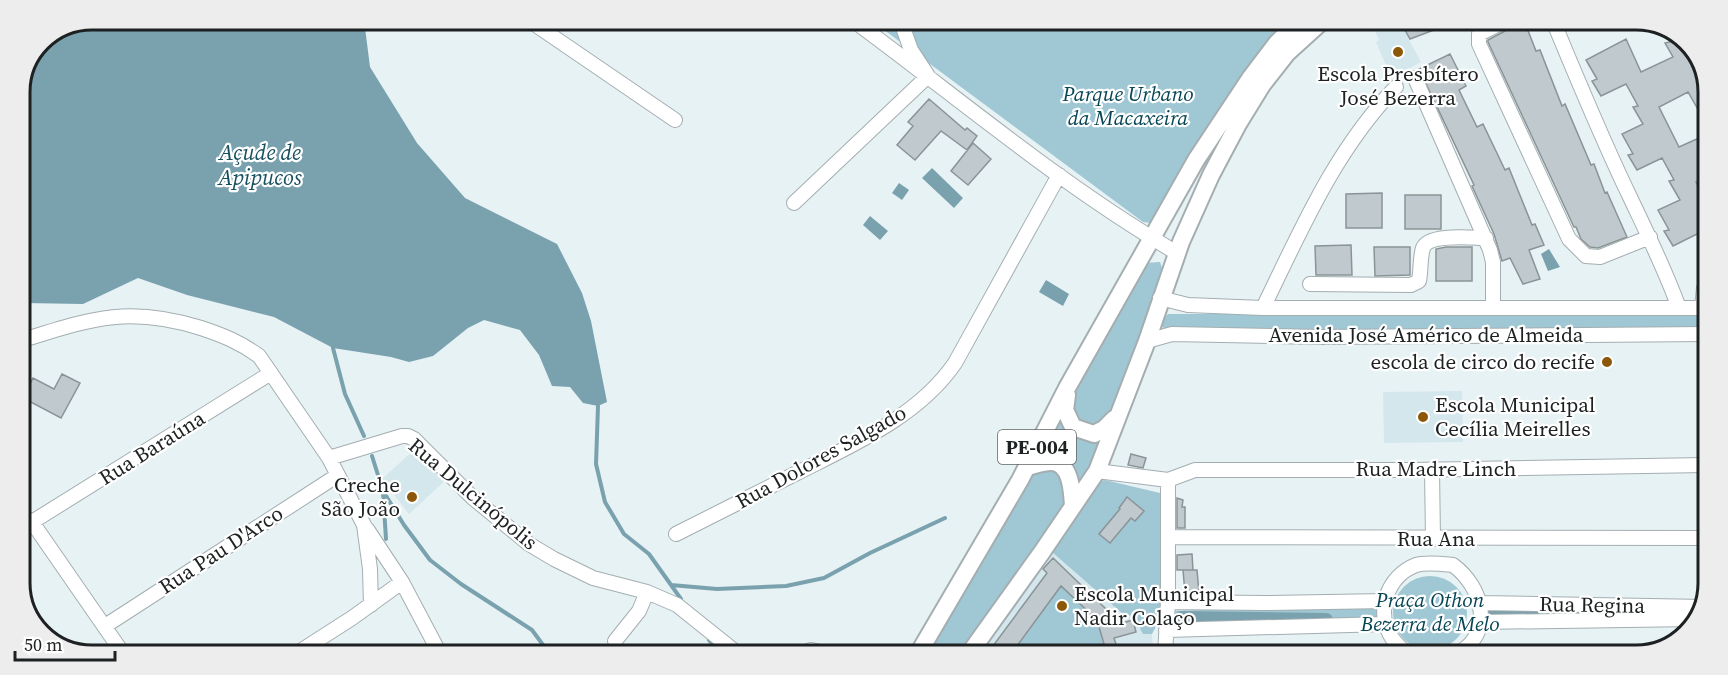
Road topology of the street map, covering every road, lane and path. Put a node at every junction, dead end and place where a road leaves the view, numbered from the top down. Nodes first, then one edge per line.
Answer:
1 (543, 30) edge
2 (866, 30) edge
3 (904, 30) edge
4 (1290, 30) edge
5 (1312, 30) edge
6 (1487, 30) edge
7 (1557, 30) edge
8 (928, 76) junction
9 (1414, 78) dead end
10 (1396, 87) dead end
11 (675, 120) dead end
12 (1059, 175) junction
13 (794, 203) dead end
14 (1650, 237) junction
15 (1151, 238) junction
16 (1486, 238) junction
17 (1177, 253) junction
18 (1310, 284) dead end
19 (1160, 298) junction
20 (1263, 308) junction
21 (1493, 308) junction
22 (1679, 308) junction
23 (1698, 308) edge
24 (1698, 334) edge
25 (30, 338) edge
26 (1147, 340) junction
27 (271, 374) junction
28 (1067, 388) junction
29 (1117, 417) junction
30 (328, 458) junction
31 (1698, 465) edge
32 (1027, 467) junction
33 (1432, 470) junction
34 (1097, 471) junction
35 (338, 475) junction
36 (1168, 480) junction
37 (1073, 506) junction
38 (32, 522) joint
39 (364, 525) junction
40 (676, 534) dead end
41 (1168, 537) junction
42 (1698, 538) edge
43 (1419, 539) junction
44 (1433, 539) junction
45 (1449, 539) junction
46 (1419, 564) junction
47 (1450, 565) junction
48 (402, 582) junction
49 (646, 592) junction
50 (1385, 601) junction
51 (1168, 602) junction
52 (1480, 603) junction
53 (371, 605) junction
54 (1693, 607) edge
55 (1686, 619) edge
56 (1480, 622) junction
57 (1386, 624) junction
58 (105, 626) junction
59 (1166, 630) junction
60 (615, 641) dead end
61 (117, 645) edge
62 (310, 645) edge
63 (435, 645) edge
64 (728, 645) edge
65 (923, 645) edge
66 (975, 645) edge
67 (1165, 645) edge
68 (1399, 645) edge
69 (1468, 645) edge

1 - 11 street
2 - 8 street
3 - 8 street
4 - 15 main road, PE-004
5 - 17 main road, PE-004
6 - 14 street
7 - 14 street
8 - 12 street
8 - 13 street
9 - 16 street
10 - 20 street
12 - 15 street
12 - 40 street, Rua Dolores Salgado
14 - 22 street
15 - 17 street
15 - 28 main road, PE-004
16 - 18 street
16 - 21 street
17 - 19 main road, PE-004
19 - 20 street, Avenida José Américo de Almeida
19 - 26 main road, PE-004
20 - 21 street, Avenida José Américo de Almeida
21 - 22 street, Avenida José Américo de Almeida
22 - 23 street, Avenida José Américo de Almeida
24 - 26 street, Avenida José Américo de Almeida
25 - 27 street
26 - 29 main road, PE-004
27 - 30 street
27 - 38 street, Rua Baraúna
28 - 29 main road
28 - 32 main road, PE-004
29 - 34 main road, PE-004
30 - 35 street
30 - 49 street, Rua Dulcinópolis
31 - 33 street, Rua Madre Linch
32 - 37 main road
32 - 65 main road, PE-004
33 - 36 street, Rua Madre Linch
33 - 44 street
34 - 36 street
34 - 37 main road, PE-004
35 - 39 street
35 - 58 street, Rua Pau D'Arco
36 - 41 street
37 - 66 main road, PE-004
38 - 58 street
39 - 48 street
39 - 53 street
41 - 43 street, Rua Ana
41 - 51 street
42 - 45 street, Rua Ana
43 - 44 street, Rua Ana
43 - 46 street
44 - 45 street, Rua Ana
45 - 47 street
46 - 47 street
46 - 50 street
47 - 52 street
48 - 53 street
48 - 63 street
49 - 60 street
49 - 64 street, Rua Dulcinópolis
50 - 51 street
50 - 57 street
51 - 59 street
52 - 54 street, Rua Regina
52 - 56 street
53 - 62 street
55 - 56 street, Rua Regina
56 - 69 street
57 - 59 street
57 - 68 street
58 - 61 street
59 - 67 street

